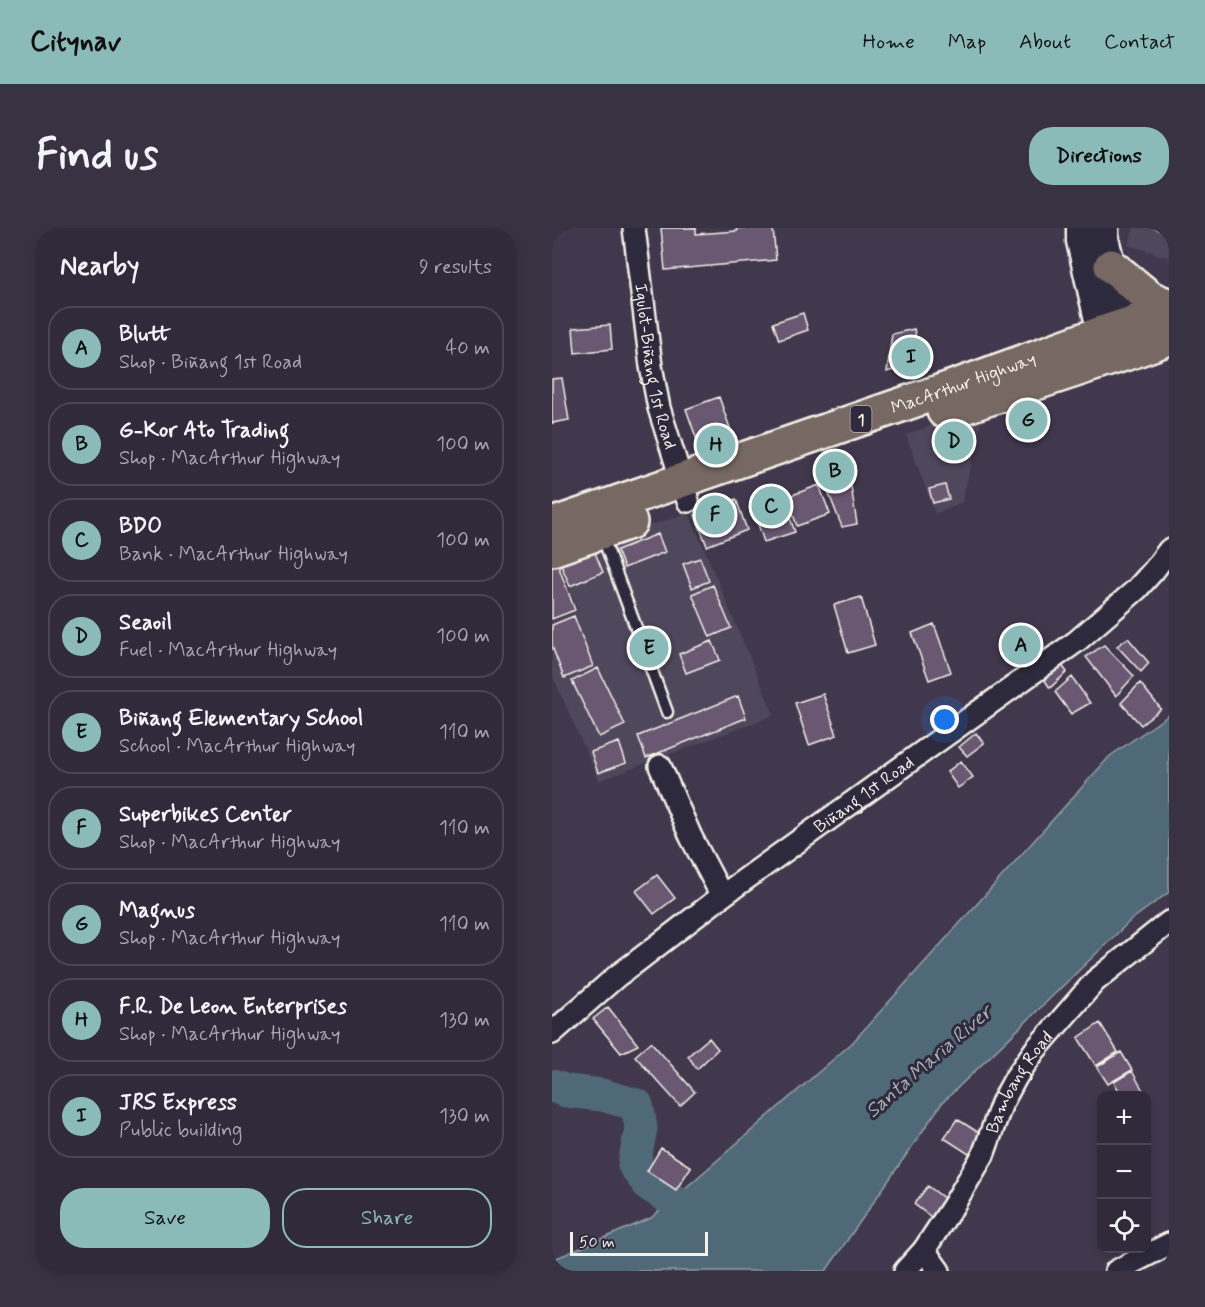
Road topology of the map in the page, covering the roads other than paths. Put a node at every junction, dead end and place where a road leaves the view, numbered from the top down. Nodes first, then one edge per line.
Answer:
1 (634, 228) edge
2 (1081, 228) edge
3 (1104, 228) edge
4 (1111, 266) junction
5 (1169, 306) edge
6 (1169, 311) edge
7 (1169, 338) edge
8 (1119, 342) junction
9 (685, 490) junction
10 (552, 525) edge
11 (601, 532) junction
12 (552, 549) edge
13 (1169, 550) edge
14 (668, 712) dead end
15 (660, 766) dead end
16 (722, 896) junction
17 (1169, 922) edge
18 (552, 1033) edge
19 (1169, 1244) edge
20 (924, 1250) junction
21 (905, 1271) edge
22 (939, 1271) edge
23 (1116, 1271) edge

1 - 9 street, Igulot-Biñang 1st Road
2 - 8 main road
3 - 4 main road
4 - 5 highway
4 - 8 main road
6 - 8 highway, MacArthur Highway / 1
7 - 8 highway, MacArthur Highway / 1
8 - 9 highway, MacArthur Highway / 1
9 - 10 highway, MacArthur Highway / 1
9 - 11 highway, MacArthur Highway / 1
11 - 12 highway, MacArthur Highway / 1
11 - 14 lane
13 - 16 street, Biñang 1st Road
15 - 16 street
16 - 18 street, Biñang 1st Road
17 - 20 street, Bambang Road
19 - 23 street
20 - 21 street, Bambang Road
20 - 22 street

